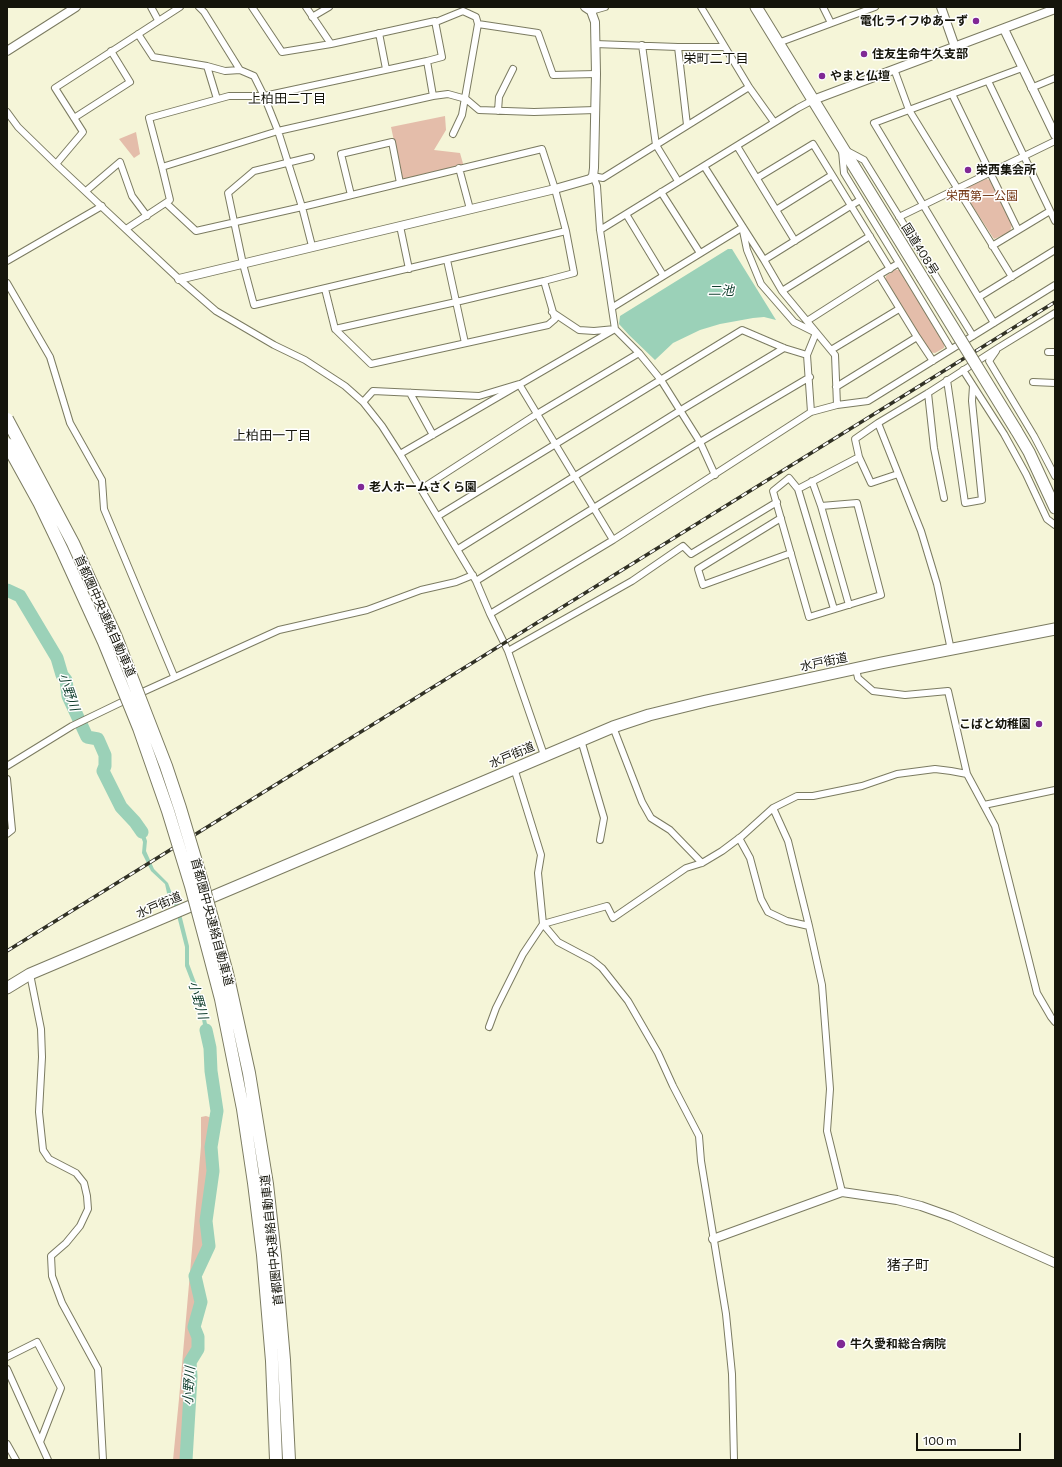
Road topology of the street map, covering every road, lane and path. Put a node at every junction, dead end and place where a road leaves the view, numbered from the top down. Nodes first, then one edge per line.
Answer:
1 (76, 7) edge
2 (151, 7) edge
3 (180, 7) edge
4 (199, 7) edge
5 (252, 7) edge
6 (306, 7) edge
7 (329, 7) edge
8 (605, 7) edge
9 (701, 7) edge
10 (756, 7) edge
11 (823, 7) edge
12 (875, 7) edge
13 (941, 7) edge
14 (590, 8) edge
15 (1055, 9) edge
16 (312, 17) junction
17 (158, 20) junction
18 (436, 22) junction
19 (831, 23) junction
20 (478, 24) junction
21 (1004, 29) junction
22 (379, 33) junction
23 (138, 34) junction
24 (778, 43) junction
25 (332, 44) junction
26 (595, 44) junction
27 (642, 45) junction
28 (678, 47) junction
29 (724, 47) junction
30 (955, 47) junction
31 (7, 51) edge
32 (111, 51) junction
33 (427, 61) junction
34 (207, 66) junction
35 (1022, 68) junction
36 (386, 69) junction
37 (513, 69) dead end
38 (894, 69) junction
39 (240, 70) junction
40 (596, 74) junction
41 (1055, 78) edge
42 (988, 80) junction
43 (749, 87) junction
44 (1031, 88) junction
45 (952, 94) junction
46 (264, 96) junction
47 (433, 96) junction
48 (217, 99) junction
49 (466, 99) junction
50 (813, 100) junction
51 (595, 110) junction
52 (909, 110) junction
53 (498, 111) junction
54 (7, 112) edge
55 (74, 118) junction
56 (774, 122) junction
57 (687, 125) junction
58 (278, 131) junction
59 (453, 134) dead end
60 (1055, 135) edge
61 (1055, 142) edge
62 (656, 145) junction
63 (737, 146) junction
64 (842, 148) junction
65 (311, 157) dead end
66 (1024, 157) junction
67 (288, 163) junction
68 (56, 164) junction
69 (704, 166) junction
70 (162, 167) junction
71 (460, 168) junction
72 (991, 173) junction
73 (832, 175) junction
74 (593, 176) junction
75 (756, 178) junction
76 (678, 181) junction
77 (400, 182) junction
78 (555, 189) junction
79 (957, 190) junction
80 (86, 192) junction
81 (661, 192) junction
82 (351, 195) junction
83 (860, 200) junction
84 (166, 203) junction
85 (851, 205) junction
86 (102, 206) junction
87 (923, 206) junction
88 (302, 207) junction
89 (470, 209) junction
90 (776, 210) junction
91 (1050, 211) junction
92 (626, 214) junction
93 (147, 216) junction
94 (899, 217) junction
95 (1055, 221) edge
96 (234, 222) junction
97 (400, 226) junction
98 (743, 228) junction
99 (126, 229) junction
100 (600, 230) junction
101 (1018, 230) junction
102 (566, 231) junction
103 (870, 236) junction
104 (795, 241) junction
105 (312, 246) junction
106 (992, 246) junction
107 (1055, 250) edge
108 (700, 253) junction
109 (447, 260) junction
110 (764, 260) junction
111 (7, 261) edge
112 (899, 263) junction
113 (243, 264) junction
114 (410, 269) junction
115 (890, 269) junction
116 (663, 275) junction
117 (879, 275) junction
118 (1012, 277) junction
119 (179, 279) junction
120 (544, 281) junction
121 (7, 283) edge
122 (1055, 285) edge
123 (325, 289) junction
124 (782, 291) junction
125 (979, 297) junction
126 (456, 302) junction
127 (612, 307) junction
128 (899, 309) junction
129 (552, 312) junction
130 (1055, 312) edge
131 (807, 321) junction
132 (994, 323) junction
133 (335, 329) junction
134 (615, 329) junction
135 (816, 333) junction
136 (973, 336) junction
137 (917, 337) junction
138 (465, 343) junction
139 (784, 348) junction
140 (998, 348) junction
141 (951, 349) junction
142 (831, 350) junction
143 (1048, 352) dead end
144 (1055, 352) edge
145 (639, 353) junction
146 (808, 356) junction
147 (933, 361) junction
148 (963, 370) junction
149 (810, 377) junction
150 (661, 380) junction
151 (947, 380) junction
152 (1033, 382) dead end
153 (1055, 383) edge
154 (520, 384) junction
155 (973, 386) junction
156 (836, 387) junction
157 (410, 393) junction
158 (928, 393) junction
159 (363, 402) junction
160 (836, 405) junction
161 (681, 410) junction
162 (811, 412) junction
163 (538, 414) junction
164 (7, 419) edge
165 (878, 423) junction
166 (433, 434) junction
167 (700, 442) junction
168 (7, 444) edge
169 (556, 444) junction
170 (400, 454) junction
171 (859, 457) junction
172 (898, 474) junction
173 (715, 475) junction
174 (575, 476) junction
175 (1055, 476) edge
176 (812, 481) junction
177 (798, 488) junction
178 (421, 489) junction
179 (944, 498) dead end
180 (777, 502) junction
181 (822, 506) junction
182 (594, 508) junction
183 (1055, 508) edge
184 (438, 516) junction
185 (781, 518) junction
186 (1055, 525) edge
187 (613, 540) junction
188 (458, 549) junction
189 (791, 553) junction
190 (473, 575) junction
191 (476, 581) junction
192 (849, 605) junction
193 (834, 609) junction
194 (490, 614) junction
195 (1055, 622) edge
196 (1055, 629) edge
197 (1025, 635) junction
198 (1055, 637) edge
199 (1005, 639) junction
200 (952, 650) junction
201 (508, 651) junction
202 (856, 669) junction
203 (174, 676) junction
204 (613, 727) junction
205 (581, 740) junction
206 (544, 755) junction
207 (7, 766) edge
208 (514, 768) junction
209 (967, 774) junction
210 (7, 779) edge
211 (1055, 790) edge
212 (984, 805) junction
213 (773, 808) junction
214 (7, 834) edge
215 (739, 838) junction
216 (600, 840) dead end
217 (702, 863) junction
218 (543, 924) junction
219 (809, 926) junction
220 (30, 974) junction
221 (7, 988) edge
222 (1055, 1022) edge
223 (489, 1027) dead end
224 (842, 1192) junction
225 (713, 1239) junction
226 (1055, 1263) edge
227 (7, 1357) edge
228 (7, 1370) edge
229 (40, 1442) junction
230 (7, 1444) edge
231 (16, 1460) edge
232 (48, 1460) edge
233 (103, 1460) edge
234 (276, 1460) edge
235 (289, 1460) edge
236 (734, 1460) edge

1 - 31 street
2 - 17 street
3 - 17 street
4 - 39 street
5 - 25 street
6 - 16 street
7 - 16 street
8 - 14 street
9 - 29 street
10 - 24 highway, 国道408号
11 - 19 street
12 - 19 street
13 - 30 street
14 - 26 street
15 - 21 street
16 - 25 street
17 - 23 street
18 - 20 street
18 - 22 street
18 - 33 street
19 - 24 street
20 - 40 street
20 - 49 street
21 - 30 street
21 - 35 street
22 - 25 street
22 - 36 street
23 - 32 street
23 - 34 street
24 - 50 highway, 国道408号
26 - 27 street
26 - 40 street
27 - 28 street
27 - 62 street
28 - 29 street
28 - 57 street
29 - 43 street
30 - 38 street
32 - 55 street
32 - 55 street
33 - 36 street
33 - 47 street
34 - 39 street
34 - 48 street
35 - 42 street
35 - 44 street
36 - 46 street
37 - 53 street
38 - 50 street
38 - 52 street
39 - 46 street
40 - 51 street
41 - 44 street
42 - 45 street
42 - 66 street
43 - 56 street
43 - 57 street
44 - 60 street
45 - 52 street
45 - 72 street
46 - 48 street
46 - 58 street
47 - 49 street
47 - 58 street
48 - 70 street
49 - 53 street
49 - 59 street
50 - 56 street
50 - 64 highway, 国道408号
51 - 53 street
51 - 74 street
52 - 79 street
52 - 87 street
54 - 68 street
55 - 68 street
56 - 63 street
57 - 62 street
58 - 67 street
58 - 70 street
61 - 66 street
62 - 74 street
62 - 76 street
63 - 69 street
63 - 75 street
64 - 83 street
64 - 94 street
64 - 183 highway, 国道408号, bridge
65 - 67 street
66 - 72 street
66 - 91 street
67 - 88 street
67 - 96 street
68 - 80 street
69 - 76 street
69 - 98 street
70 - 84 street
71 - 77 street
71 - 78 street
71 - 89 street
72 - 79 street
72 - 101 street
73 - 75 street
73 - 85 street
73 - 90 street
74 - 78 street
74 - 100 street
75 - 90 street
76 - 81 street
77 - 82 street
77 - 82 street
78 - 89 street
78 - 102 street
79 - 87 street
79 - 106 street
80 - 86 street
80 - 93 street
81 - 92 street
81 - 108 street
82 - 88 street
83 - 85 street
83 - 112 street
84 - 93 street
84 - 96 street
85 - 103 street
85 - 104 street
86 - 99 street
86 - 111 street
87 - 94 street
87 - 125 street
88 - 96 street
88 - 105 street
89 - 97 street
90 - 104 street
91 - 95 street
91 - 101 street
92 - 100 street
92 - 116 street
93 - 99 street
94 - 136 street
96 - 113 street
97 - 105 street
97 - 114 street
98 - 108 street
98 - 110 street
98 - 135 street
99 - 119 street
100 - 127 street
101 - 106 street
102 - 109 street
102 - 120 street
103 - 115 street
103 - 124 street
104 - 110 street
105 - 113 street
106 - 118 street
107 - 118 street
108 - 116 street
109 - 114 street
109 - 126 street
110 - 124 street
112 - 115 street
112 - 141 street
113 - 119 street
113 - 123 street
114 - 123 street
115 - 117 street
116 - 127 street
117 - 128 street
117 - 131 street
118 - 125 street
119 - 159 street
120 - 126 street
120 - 129 street
121 - 203 street
122 - 132 street
123 - 133 street
124 - 131 street
125 - 132 street
126 - 133 street
126 - 138 street
127 - 134 street
128 - 137 street
128 - 142 street
129 - 134 street
129 - 138 street
130 - 140 street
131 - 135 street
132 - 136 street
133 - 138 street
134 - 145 street
134 - 154 street
135 - 142 street
135 - 146 street
136 - 141 street
137 - 147 street
137 - 156 street
139 - 146 street
139 - 150 street
139 - 161 street
140 - 148 street
140 - 175 street
141 - 147 street
142 - 156 street
143 - 144 street
145 - 150 street
145 - 163 street
146 - 149 street
147 - 160 street
148 - 151 street
148 - 155 street
149 - 162 street
149 - 167 street
150 - 161 street
150 - 169 street
151 - 155 street
151 - 158 street
152 - 153 street
154 - 157 street
154 - 163 street
154 - 166 street
155 - 186 street
156 - 160 street
157 - 159 street
157 - 166 street
158 - 165 street
158 - 179 street
159 - 170 street
160 - 162 street
161 - 167 street
161 - 174 street
162 - 173 street
163 - 169 street
163 - 178 street
164 - 235 highway, 首都圏中央連絡自動車道, bridge
165 - 171 street
165 - 172 street
166 - 170 street
167 - 173 street
167 - 182 street
168 - 234 highway, 首都圏中央連絡自動車道, bridge
169 - 174 street
169 - 184 street
170 - 178 street
171 - 172 street
171 - 176 street
172 - 200 street
173 - 187 street
174 - 182 street
174 - 188 street
176 - 177 street
176 - 181 street
177 - 180 street
177 - 193 street
178 - 184 street
180 - 185 street
180 - 201 street
181 - 192 street
181 - 192 street
182 - 187 street
182 - 191 street
184 - 188 street
185 - 189 street
185 - 189 street
187 - 194 street
188 - 190 street
189 - 193 street
190 - 191 street
190 - 203 street
191 - 194 street
192 - 193 street
194 - 201 street
195 - 197 highway
196 - 197 highway, 水戸街道
197 - 199 highway, 水戸街道
198 - 199 highway
199 - 200 highway, 水戸街道
200 - 202 highway, 水戸街道
201 - 206 street
202 - 204 highway, 水戸街道
202 - 209 street
203 - 207 street
204 - 205 highway, 水戸街道
204 - 217 street
205 - 206 highway, 水戸街道
205 - 216 street
206 - 208 highway, 水戸街道
208 - 218 street
208 - 220 highway, 水戸街道
209 - 212 street
209 - 213 street
210 - 214 street
211 - 212 street
212 - 222 street
213 - 215 street
213 - 219 street
215 - 217 street
215 - 219 street
217 - 218 street
218 - 223 street
218 - 225 street
219 - 224 street
220 - 221 highway, 水戸街道
220 - 233 street
224 - 225 street
224 - 226 street
225 - 236 street
227 - 229 street
228 - 229 street
229 - 232 street
230 - 231 street

